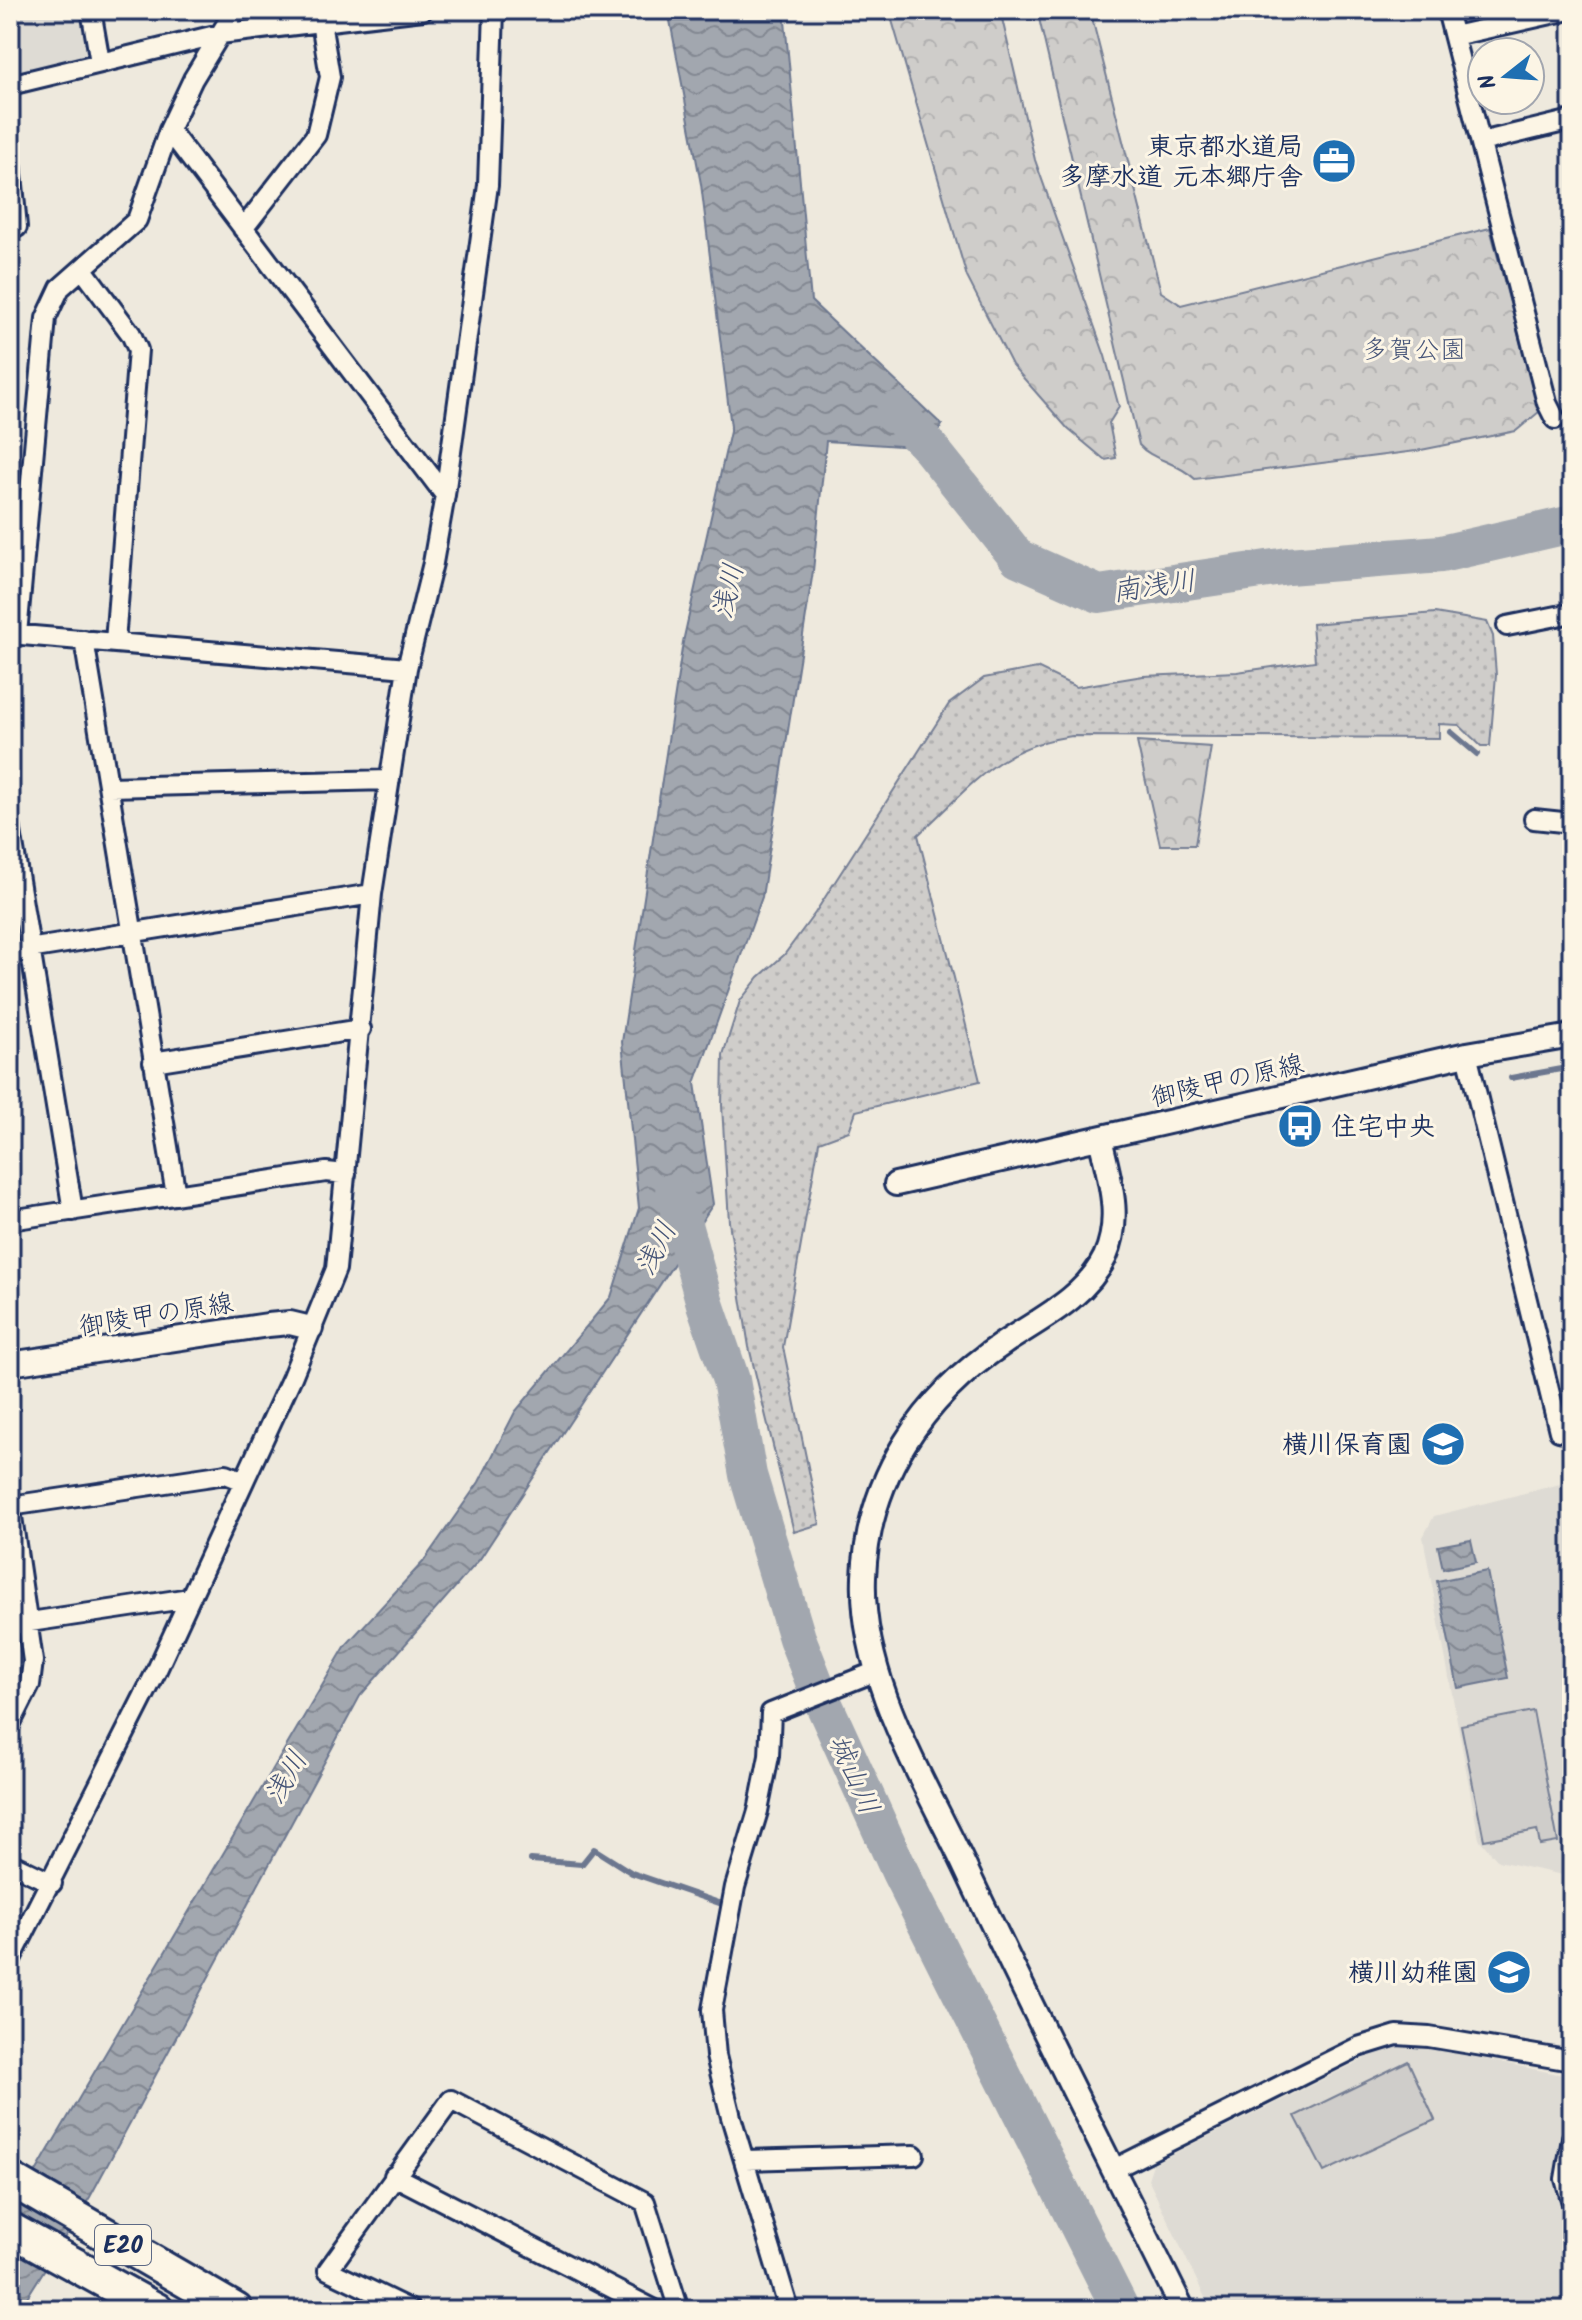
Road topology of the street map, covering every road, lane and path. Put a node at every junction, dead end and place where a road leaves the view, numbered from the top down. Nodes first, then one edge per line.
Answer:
1 (91, 10) edge
2 (235, 10) edge
3 (423, 10) edge
4 (494, 10) edge
5 (1447, 10) edge
6 (1569, 10) edge
7 (321, 22) junction
8 (220, 34) junction
9 (1454, 36) junction
10 (100, 62) junction
11 (10, 85) edge
12 (1572, 120) edge
13 (169, 130) junction
14 (1481, 142) junction
15 (10, 153) edge
16 (10, 228) edge
17 (243, 229) junction
18 (84, 271) junction
19 (1555, 419) dead end
20 (445, 495) junction
21 (1572, 613) edge
22 (1507, 626) dead end
23 (13, 634) edge
24 (84, 640) junction
25 (115, 642) junction
26 (407, 668) junction
27 (390, 780) junction
28 (109, 787) junction
29 (1534, 819) dead end
30 (1572, 823) edge
31 (10, 825) edge
32 (372, 894) junction
33 (131, 932) junction
34 (30, 949) junction
35 (10, 952) edge
36 (361, 1029) junction
37 (1572, 1036) edge
38 (1467, 1054) junction
39 (153, 1062) junction
40 (1100, 1138) junction
41 (346, 1174) junction
42 (896, 1184) dead end
43 (176, 1195) junction
44 (73, 1211) junction
45 (10, 1220) edge
46 (311, 1328) junction
47 (10, 1364) edge
48 (1572, 1434) edge
49 (244, 1481) junction
50 (10, 1505) edge
51 (190, 1598) junction
52 (19, 1623) edge
53 (877, 1671) junction
54 (10, 1725) edge
55 (10, 1863) edge
56 (52, 1883) junction
57 (10, 1961) edge
58 (1572, 2061) edge
59 (1572, 2138) edge
60 (914, 2155) dead end
61 (745, 2160) junction
62 (1114, 2169) junction
63 (394, 2176) junction
64 (10, 2179) edge
65 (1572, 2203) edge
66 (10, 2229) edge
67 (157, 2310) edge
68 (236, 2310) edge
69 (411, 2310) edge
70 (655, 2310) edge
71 (679, 2310) edge
72 (789, 2310) edge
73 (1183, 2310) edge

1 - 10 street
2 - 8 street
3 - 7 street
4 - 20 street
5 - 9 street
6 - 9 street
7 - 8 street
7 - 17 street
8 - 10 street
8 - 13 street
9 - 14 street
10 - 11 street
12 - 14 street
13 - 17 street
13 - 18 street
14 - 19 street
15 - 16 street
17 - 20 street
18 - 23 street
18 - 25 street
20 - 26 street
21 - 22 street
23 - 24 street
24 - 25 street
24 - 28 street
25 - 26 street
26 - 27 street
27 - 28 street
27 - 32 street
28 - 33 street
29 - 30 street
31 - 34 street
32 - 33 street
32 - 36 street
33 - 34 street
33 - 39 street
34 - 35 street
34 - 44 street
36 - 39 street
36 - 41 street
37 - 38 street, 御陵甲の原線
38 - 40 street, 御陵甲の原線
38 - 48 street
39 - 43 street
40 - 42 street, 御陵甲の原線
40 - 53 street
41 - 43 street
41 - 46 street
43 - 44 street
44 - 45 street
46 - 47 street, 御陵甲の原線
46 - 49 street
49 - 50 street
49 - 51 street
50 - 52 street
51 - 52 street
51 - 56 street
52 - 54 street
53 - 61 street
53 - 62 street
55 - 56 street
56 - 57 street
58 - 62 street
59 - 65 street
60 - 61 street
61 - 72 street
62 - 73 street
63 - 69 street
63 - 70 street
63 - 71 street
64 - 68 highway, E20
66 - 67 highway, E20

